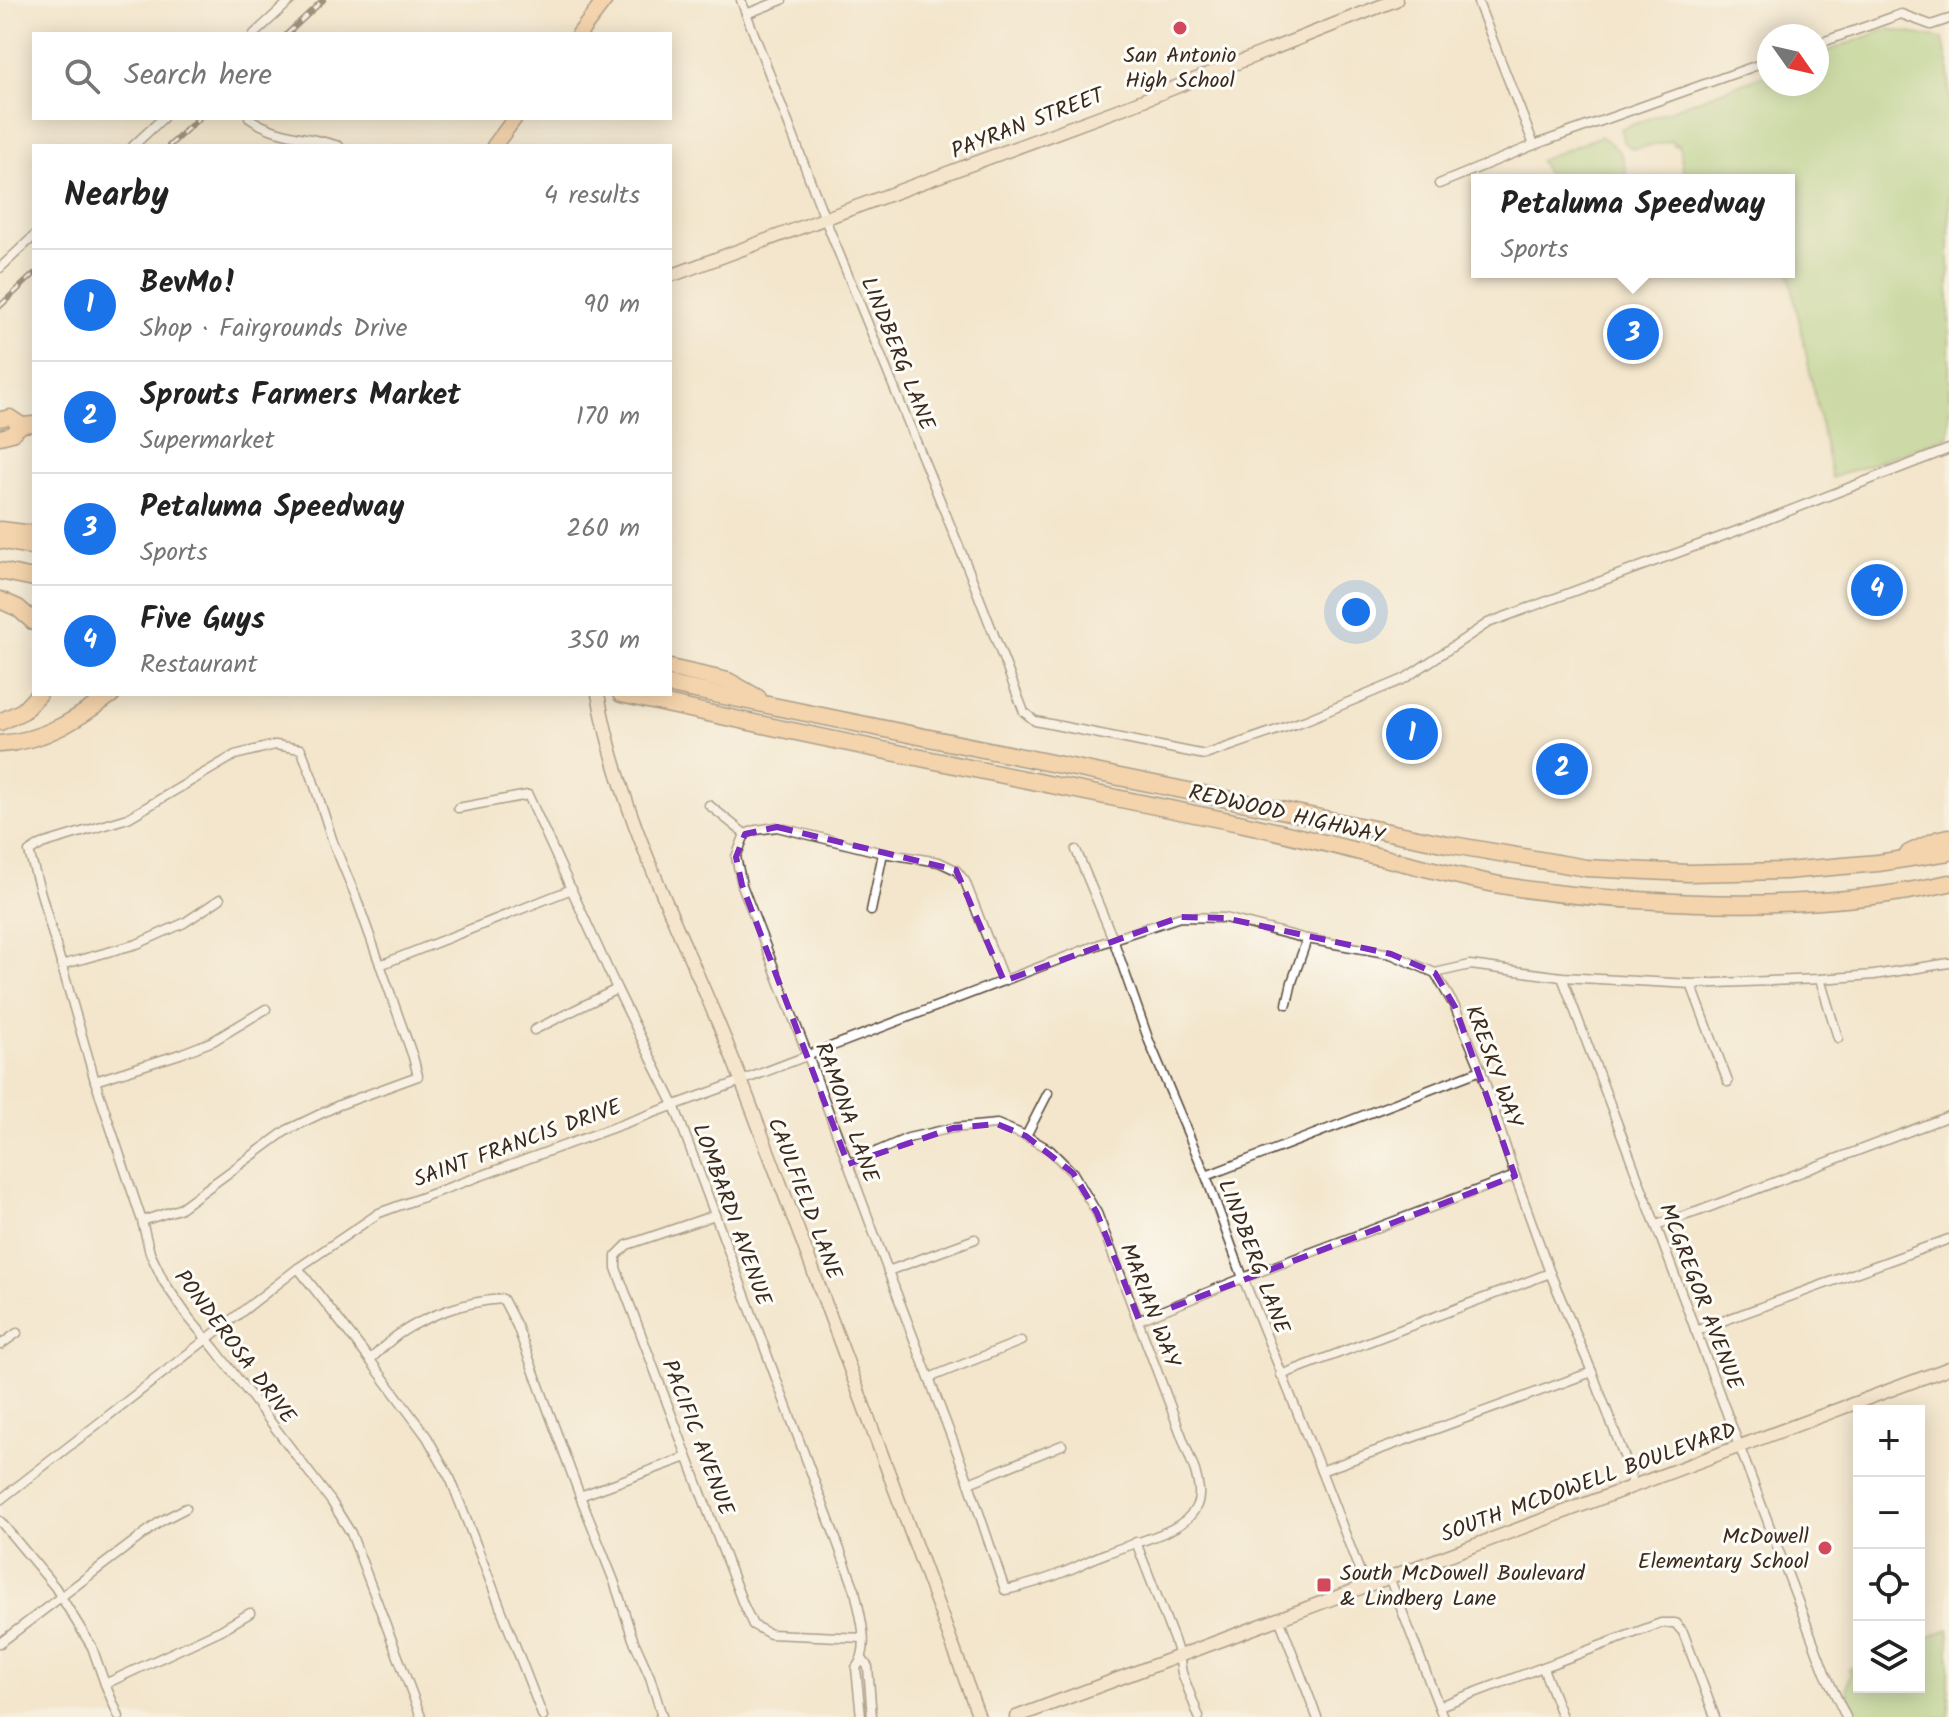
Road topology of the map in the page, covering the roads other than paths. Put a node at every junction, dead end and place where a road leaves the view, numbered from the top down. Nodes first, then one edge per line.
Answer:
1 (291, 0) edge
2 (605, 0) edge
3 (741, 0) edge
4 (782, 0) edge
5 (1396, 0) edge
6 (1477, 0) edge
7 (746, 14) junction
8 (1949, 19) edge
9 (256, 32) edge
10 (581, 32) edge
11 (1829, 40) edge
12 (1757, 65) edge
13 (161, 120) edge
14 (252, 120) edge
15 (514, 120) edge
16 (135, 144) edge
17 (329, 144) edge
18 (496, 144) edge
19 (1534, 145) junction
20 (1439, 184) dead end
21 (825, 219) junction
22 (32, 238) edge
23 (0, 268) edge
24 (672, 275) edge
25 (0, 419) edge
26 (28, 424) edge
27 (0, 437) edge
28 (1949, 449) edge
29 (0, 530) edge
30 (32, 534) edge
31 (0, 540) edge
32 (32, 547) edge
33 (0, 571) edge
34 (32, 578) edge
35 (0, 600) edge
36 (32, 620) edge
37 (672, 668) edge
38 (672, 685) edge
39 (37, 696) edge
40 (109, 696) edge
41 (598, 696) edge
42 (630, 696) edge
43 (773, 707) junction
44 (0, 722) edge
45 (0, 744) edge
46 (709, 805) dead end
47 (458, 808) dead end
48 (745, 834) junction
49 (1949, 837) edge
50 (1076, 850) dead end
51 (1949, 852) edge
52 (883, 853) junction
53 (1892, 860) junction
54 (1947, 885) edge
55 (572, 889) junction
56 (220, 899) dead end
57 (871, 911) dead end
58 (1113, 939) junction
59 (1307, 939) junction
60 (61, 965) junction
61 (380, 965) junction
62 (1948, 965) edge
63 (1435, 973) junction
64 (1562, 977) junction
65 (1820, 979) junction
66 (1004, 981) junction
67 (1691, 984) junction
68 (617, 989) junction
69 (1287, 1004) dead end
70 (266, 1009) dead end
71 (534, 1030) dead end
72 (1838, 1038) dead end
73 (808, 1056) junction
74 (1481, 1070) junction
75 (95, 1081) junction
76 (741, 1081) junction
77 (1728, 1082) dead end
78 (1048, 1093) dead end
79 (674, 1105) junction
80 (1949, 1116) edge
81 (1026, 1136) junction
82 (848, 1164) junction
83 (1206, 1176) junction
84 (1515, 1176) junction
85 (715, 1215) junction
86 (142, 1221) junction
87 (1656, 1225) junction
88 (975, 1239) dead end
89 (1949, 1239) edge
90 (298, 1268) junction
91 (888, 1271) junction
92 (1550, 1273) junction
93 (1243, 1278) junction
94 (1139, 1320) junction
95 (1695, 1331) junction
96 (17, 1333) dead end
97 (207, 1339) junction
98 (1021, 1341) dead end
99 (0, 1345) edge
100 (370, 1360) junction
101 (1949, 1368) edge
102 (1592, 1372) junction
103 (1281, 1375) junction
104 (929, 1378) junction
105 (1062, 1445) dead end
106 (1740, 1446) junction
107 (687, 1457) junction
108 (1321, 1471) junction
109 (969, 1483) junction
110 (1633, 1485) junction
111 (580, 1496) junction
112 (0, 1500) edge
113 (186, 1508) dead end
114 (0, 1521) edge
115 (1136, 1542) junction
116 (1389, 1577) junction
117 (1365, 1585) junction
118 (62, 1598) junction
119 (250, 1613) dead end
120 (1279, 1618) junction
121 (863, 1638) junction
122 (0, 1643) edge
123 (1179, 1656) junction
124 (863, 1660) junction
125 (1543, 1668) junction
126 (105, 1684) junction
127 (1439, 1706) junction
128 (119, 1717) edge
129 (421, 1717) edge
130 (543, 1717) edge
131 (660, 1717) edge
132 (861, 1717) edge
133 (872, 1717) edge
134 (979, 1717) edge
135 (1016, 1717) edge
136 (1199, 1717) edge
137 (1317, 1717) edge
138 (1443, 1717) edge
139 (1562, 1717) edge
140 (1715, 1717) edge
141 (1846, 1717) edge

1 - 9 street
2 - 10 main road
3 - 7 street, LINDBERG LANE
4 - 7 street
5 - 21 main road, PAYRAN STREET
6 - 19 street
7 - 21 street, LINDBERG LANE
8 - 11 street
12 - 19 street
13 - 16 street
14 - 17 street
15 - 18 main road
19 - 20 street
21 - 24 main road, PAYRAN STREET
21 - 28 street, LINDBERG LANE
22 - 23 street
25 - 26 main road
26 - 27 main road
29 - 30 highway
31 - 32 highway
33 - 34 highway
35 - 36 highway
37 - 43 highway
38 - 43 highway, REDWOOD HIGHWAY
39 - 44 highway
40 - 45 highway
41 - 76 main road, CAULFIELD LANE
42 - 54 highway, REDWOOD HIGHWAY
43 - 53 highway, REDWOOD HIGHWAY
46 - 48 street
47 - 55 street, LOMBARDI AVENUE
48 - 52 street
48 - 73 street, RAMONA LANE
49 - 53 highway
50 - 58 street, LINDBERG LANE
51 - 53 highway, REDWOOD HIGHWAY
52 - 57 street
52 - 66 street
55 - 61 street
55 - 68 street, LOMBARDI AVENUE
56 - 60 street
58 - 59 street
58 - 66 street, SAINT FRANCIS DRIVE
58 - 83 street, LINDBERG LANE
59 - 63 street
59 - 69 street
60 - 61 street, PONDEROSA DRIVE
60 - 75 street, PONDEROSA DRIVE
61 - 86 street
62 - 65 street
63 - 64 street
63 - 74 street, KRESKY WAY
64 - 67 street
64 - 87 street, MCGREGOR AVENUE
65 - 67 street
65 - 72 street
66 - 73 street, SAINT FRANCIS DRIVE
67 - 77 street
68 - 71 street
68 - 79 street, LOMBARDI AVENUE
70 - 75 street
73 - 76 street, SAINT FRANCIS DRIVE
73 - 82 street, RAMONA LANE
74 - 83 street
74 - 84 street, KRESKY WAY
75 - 86 street, PONDEROSA DRIVE
76 - 79 street, SAINT FRANCIS DRIVE
76 - 134 main road, CAULFIELD LANE
78 - 81 street
79 - 85 street, LOMBARDI AVENUE
79 - 90 street, SAINT FRANCIS DRIVE
80 - 87 street
81 - 82 street, MARIAN WAY
81 - 94 street, MARIAN WAY
82 - 91 street, RAMONA LANE
83 - 93 street, LINDBERG LANE
84 - 92 street, KRESKY WAY
84 - 93 street
85 - 107 street, PACIFIC AVENUE
85 - 121 street, LOMBARDI AVENUE
86 - 97 street, PONDEROSA DRIVE
87 - 95 street, MCGREGOR AVENUE
88 - 91 street
89 - 95 street
90 - 97 street, SAINT FRANCIS DRIVE
90 - 100 street
91 - 104 street, RAMONA LANE
92 - 102 street, KRESKY WAY
92 - 103 street
93 - 94 street
93 - 103 street, LINDBERG LANE
94 - 115 street, MARIAN WAY
95 - 106 street, MCGREGOR AVENUE
96 - 99 street
97 - 112 street, SAINT FRANCIS DRIVE
97 - 129 street, PONDEROSA DRIVE
98 - 104 street
100 - 111 street
100 - 130 street
101 - 106 main road, SOUTH MCDOWELL BOULEVARD
102 - 108 street
102 - 110 street, KRESKY WAY
103 - 108 street, LINDBERG LANE
104 - 109 street, RAMONA LANE
105 - 109 street
106 - 110 main road, SOUTH MCDOWELL BOULEVARD
106 - 141 street, MCGREGOR AVENUE
107 - 111 street
107 - 121 street, PACIFIC AVENUE
108 - 117 street, LINDBERG LANE
109 - 115 street, RAMONA LANE
110 - 116 main road, SOUTH MCDOWELL BOULEVARD
111 - 131 street
113 - 118 street
114 - 118 street
115 - 123 street
116 - 117 main road, SOUTH MCDOWELL BOULEVARD
116 - 127 street
117 - 120 main road, SOUTH MCDOWELL BOULEVARD
118 - 122 street
118 - 126 street
119 - 126 street
120 - 123 main road, SOUTH MCDOWELL BOULEVARD
120 - 137 street
121 - 124 street, LOMBARDI AVENUE
123 - 135 main road, SOUTH MCDOWELL BOULEVARD
123 - 136 street
124 - 132 street, LOMBARDI AVENUE
124 - 133 street, LOMBARDI AVENUE
125 - 127 street
125 - 139 street
125 - 140 street
126 - 128 street
127 - 138 street

